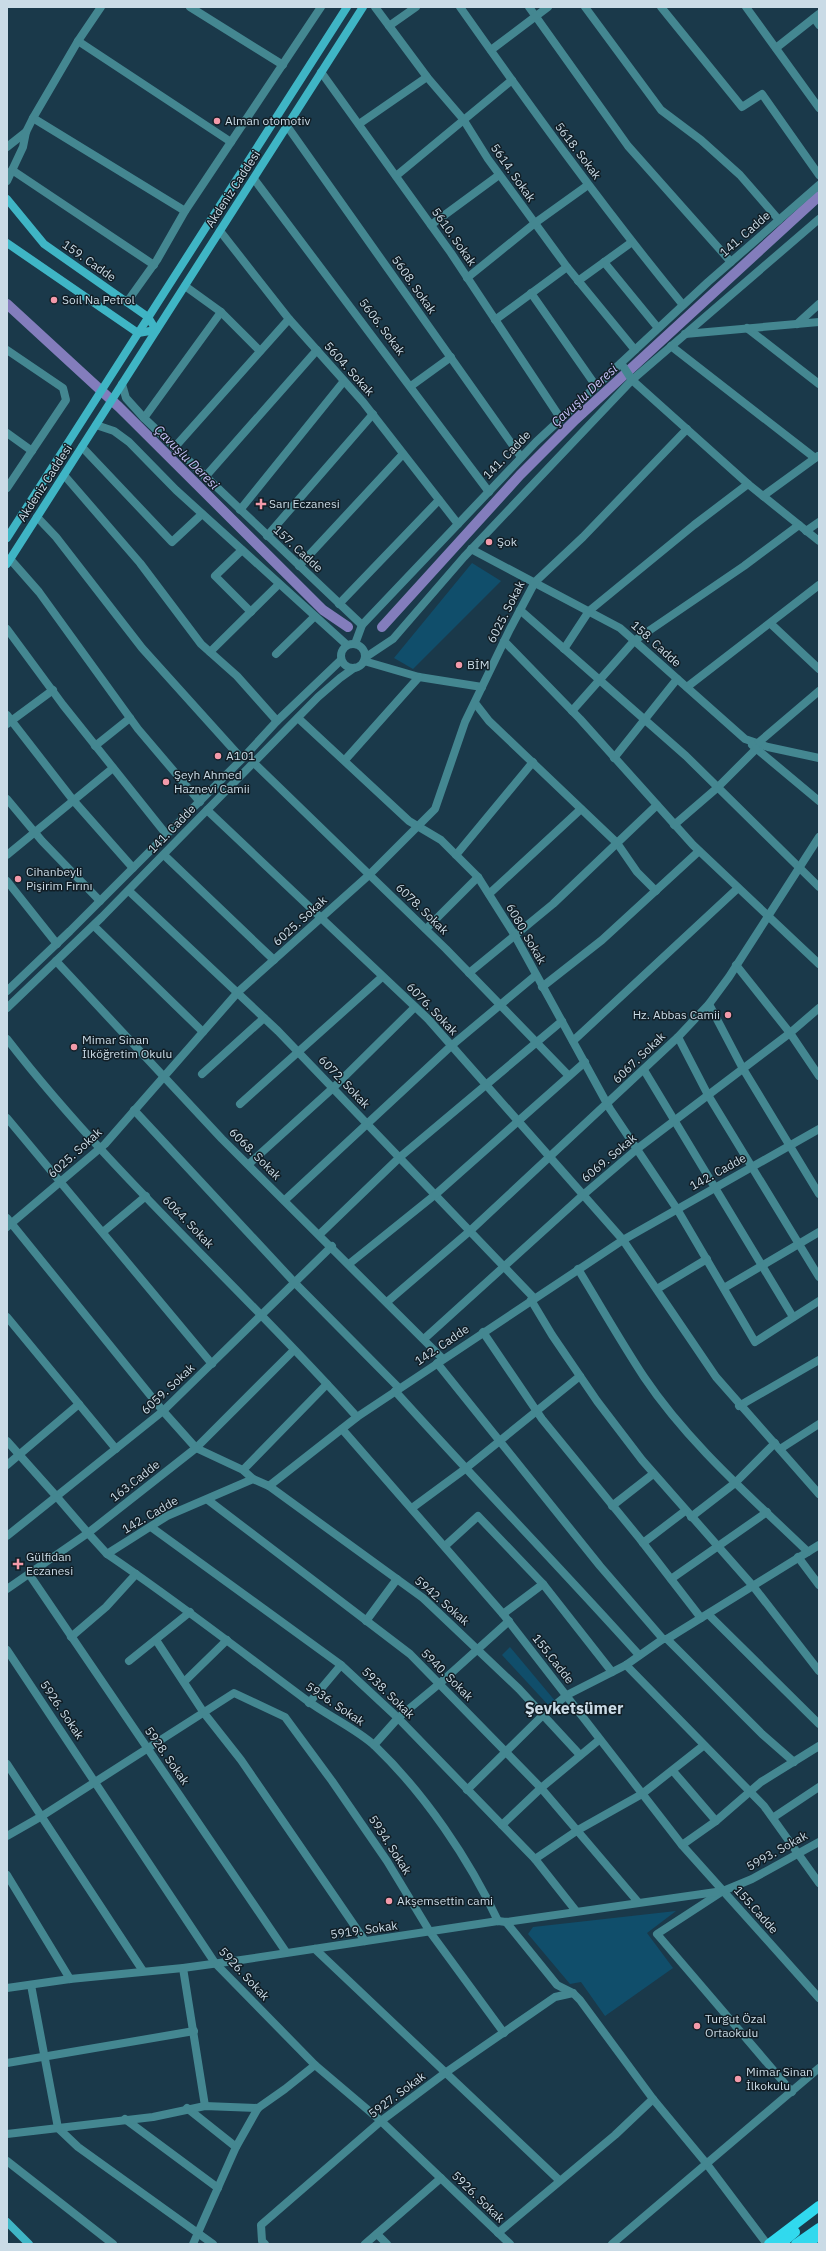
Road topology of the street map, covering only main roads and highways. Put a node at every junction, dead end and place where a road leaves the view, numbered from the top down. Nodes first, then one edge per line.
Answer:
1 (347, 7) edge
2 (363, 7) edge
3 (7, 199) edge
4 (7, 243) edge
5 (148, 317) junction
6 (156, 330) junction
7 (138, 333) junction
8 (7, 538) edge
9 (9, 561) edge
10 (819, 2207) edge
11 (7, 2222) edge
12 (819, 2228) edge
13 (819, 2234) edge
14 (29, 2244) edge
15 (768, 2244) edge
16 (781, 2244) edge
17 (796, 2244) edge
18 (809, 2244) edge

1 - 5 main road, Akdeniz Caddesi
2 - 6 main road, Akdeniz Caddesi
3 - 5 main road, 159. Cadde
4 - 7 main road
5 - 6 main road, 159. Cadde
5 - 7 main road, Akdeniz Caddesi
6 - 7 main road
6 - 9 main road, Akdeniz Caddesi
7 - 8 main road, Akdeniz Caddesi
10 - 15 main road
10 - 16 main road
11 - 14 main road
12 - 17 main road
13 - 18 main road

